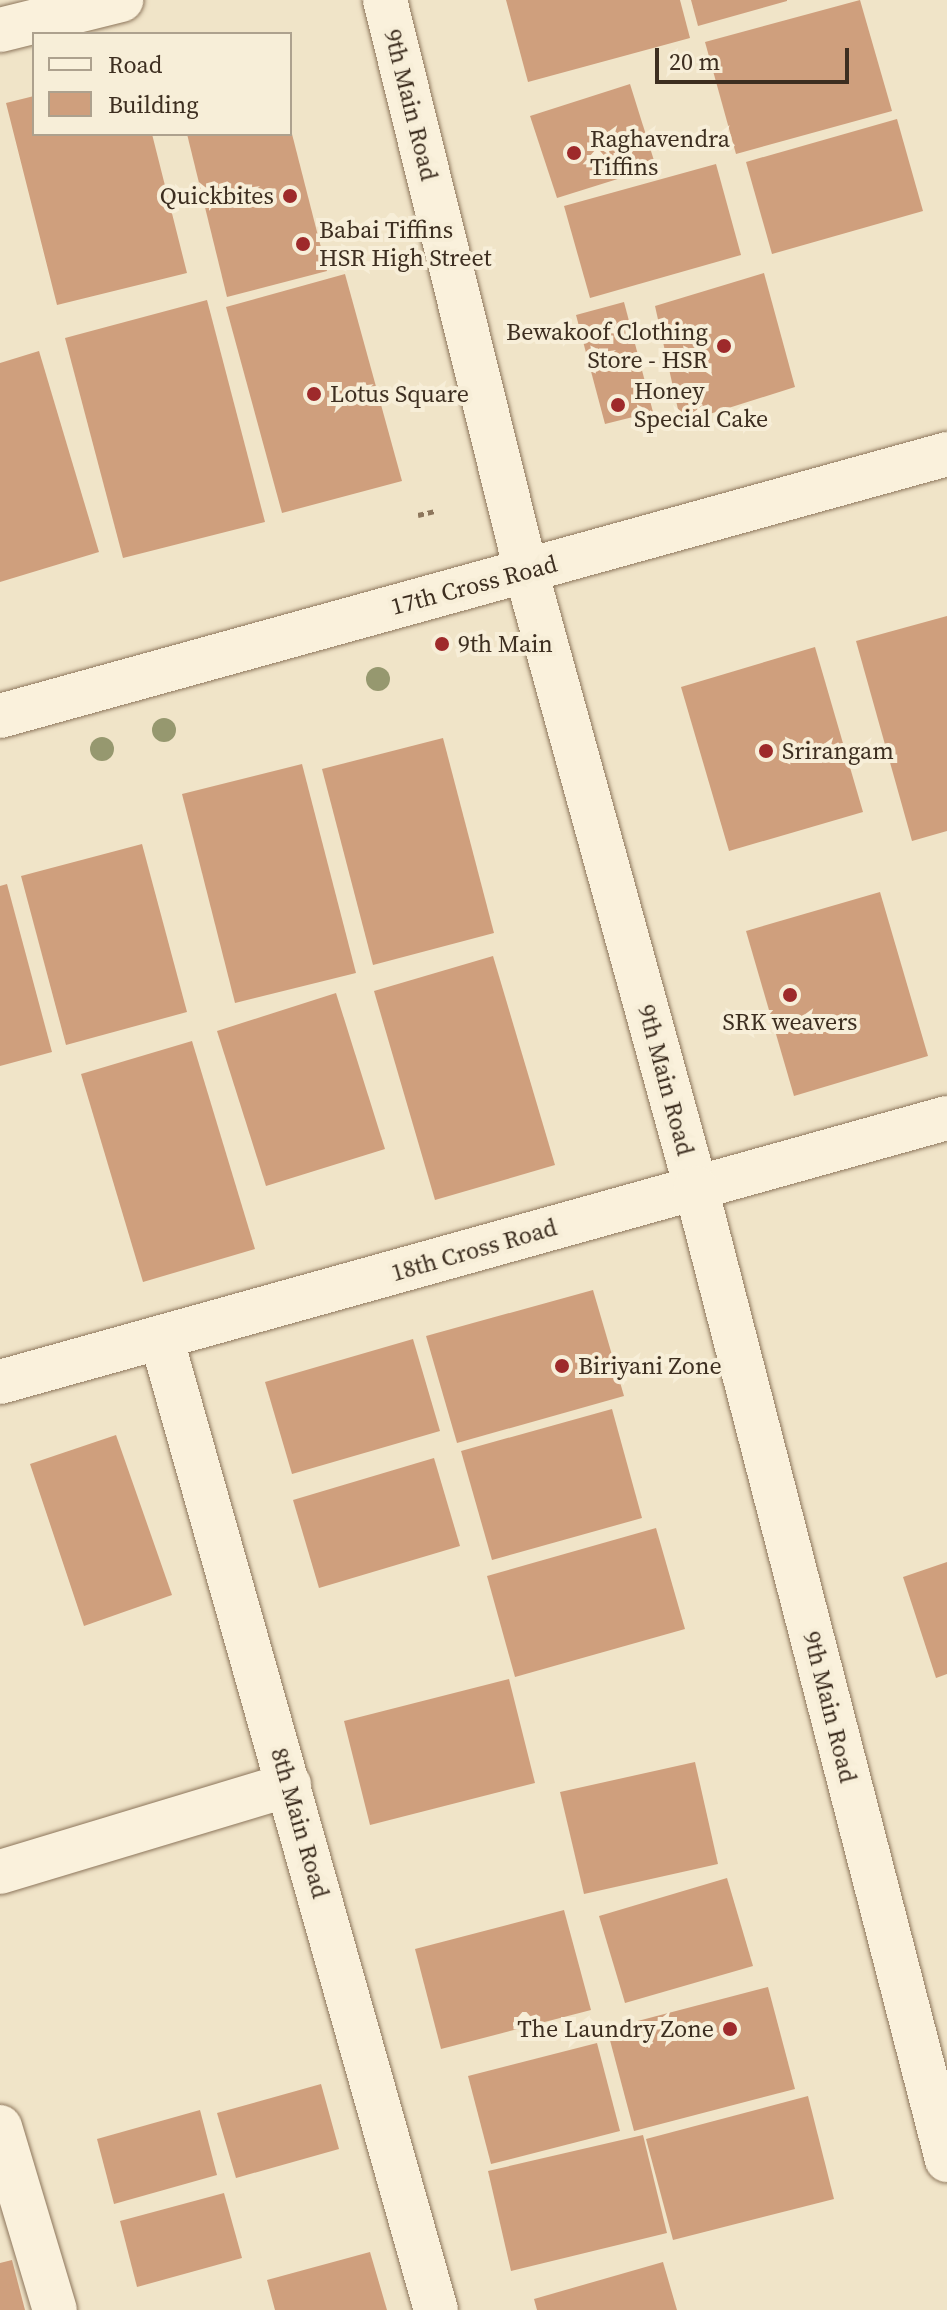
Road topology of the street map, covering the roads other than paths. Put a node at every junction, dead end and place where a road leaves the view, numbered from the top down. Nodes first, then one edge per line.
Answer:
1 (121, 0) edge
2 (385, 0) edge
3 (0, 30) edge
4 (947, 454) edge
5 (526, 571) junction
6 (0, 716) edge
7 (947, 1118) edge
8 (696, 1188) junction
9 (161, 1337) junction
10 (0, 1382) edge
11 (289, 1785) junction
12 (0, 1872) edge
13 (0, 2127) edge
14 (947, 2160) edge
15 (55, 2310) edge
16 (436, 2310) edge

1 - 3 street
2 - 5 street, 9th Main Road
4 - 5 street, 17th Cross Road
5 - 6 street, 17th Cross Road
5 - 8 street, 9th Main Road
7 - 8 street, 18th Cross Road
8 - 9 street, 18th Cross Road
8 - 14 street, 9th Main Road
9 - 10 street, 18th Cross Road
9 - 11 street, 8th Main Road
11 - 12 street
11 - 16 street, 8th Main Road
13 - 15 street

